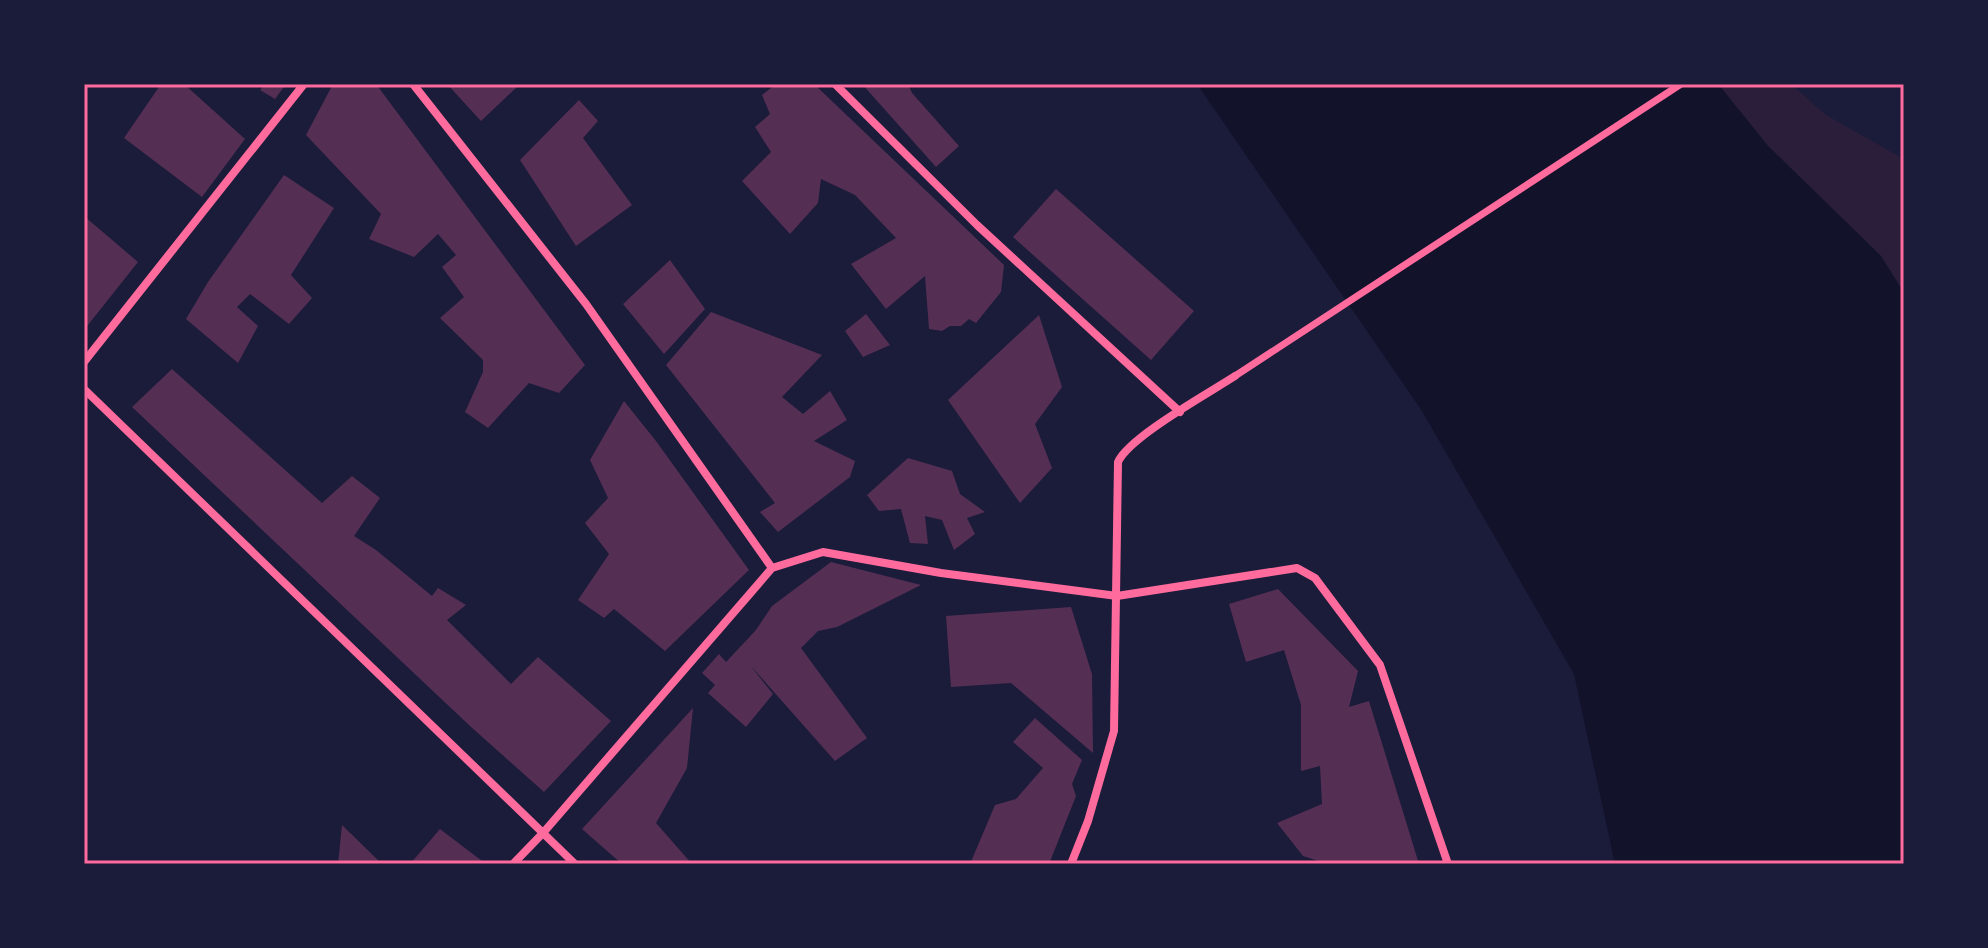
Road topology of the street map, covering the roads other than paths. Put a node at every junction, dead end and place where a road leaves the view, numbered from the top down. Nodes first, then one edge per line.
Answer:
1 (304, 84) edge
2 (413, 84) edge
3 (835, 84) edge
4 (1681, 84) edge
5 (84, 362) edge
6 (1235, 376) joint
7 (84, 389) edge
8 (1180, 412) junction
9 (772, 568) junction
10 (1117, 596) junction
11 (543, 833) junction
12 (513, 864) edge
13 (575, 864) edge
14 (1071, 864) edge
15 (1448, 864) edge

1 - 5 street
2 - 9 street
3 - 8 street
4 - 6 street
6 - 8 street
7 - 11 street
8 - 10 street
9 - 10 street
9 - 11 street
10 - 14 street
10 - 15 street
11 - 12 street
11 - 13 street

